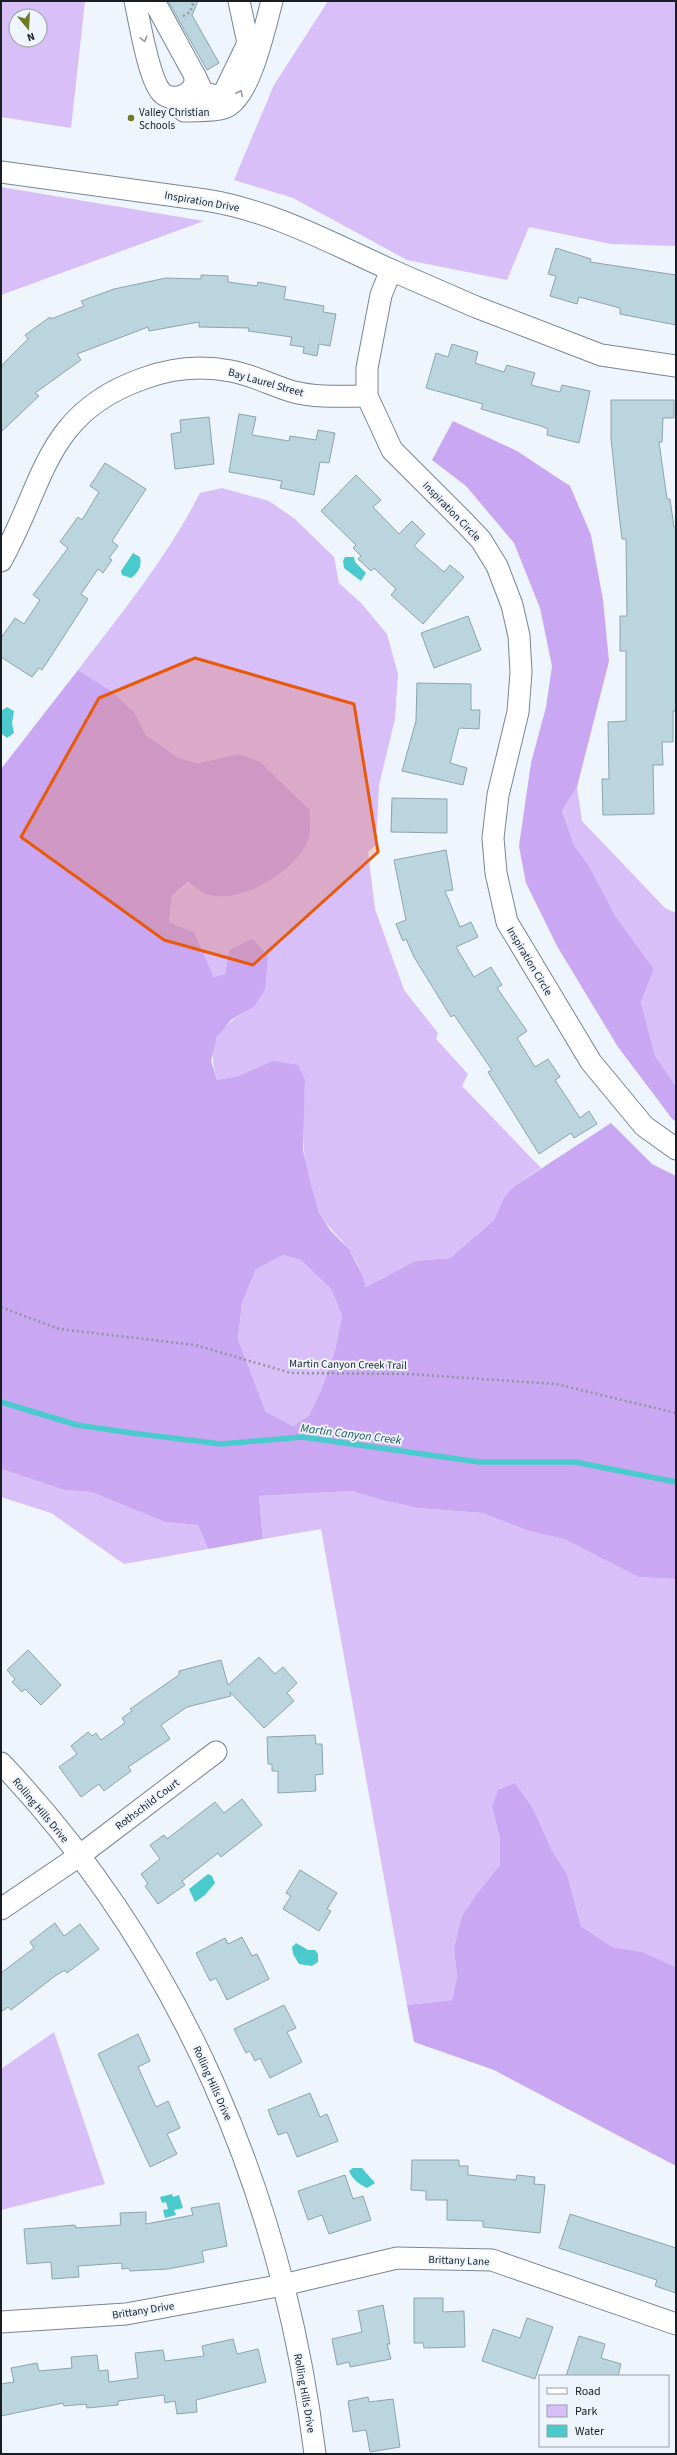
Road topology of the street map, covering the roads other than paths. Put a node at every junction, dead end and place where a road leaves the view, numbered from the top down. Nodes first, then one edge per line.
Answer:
1 (135, 1) edge
2 (154, 1) edge
3 (239, 1) edge
4 (272, 1) edge
5 (195, 76) junction
6 (172, 98) junction
7 (1, 172) edge
8 (391, 270) junction
9 (676, 366) edge
10 (367, 396) junction
11 (1, 561) edge
12 (676, 1149) edge
13 (216, 1752) dead end
14 (1, 1763) edge
15 (79, 1856) junction
16 (1, 1909) edge
17 (284, 2285) junction
18 (1, 2322) edge
19 (676, 2324) edge
20 (315, 2454) edge

1 -> 6 street
2 - 5 street
3 - 5 street
6 -> 4 street
5 - 6 street
7 - 8 street, Inspiration Drive
8 - 9 street
8 - 10 street, Inspiration Circle
10 - 11 street, Bay Laurel Street
10 - 12 street, Inspiration Circle
13 - 15 street, Rothschild Court
14 - 15 street, Rolling Hills Drive
15 - 16 street, Rothschild Court
15 - 17 street, Rolling Hills Drive
17 - 18 street, Brittany Drive
17 - 19 street, Brittany Lane
17 - 20 street, Rolling Hills Drive

